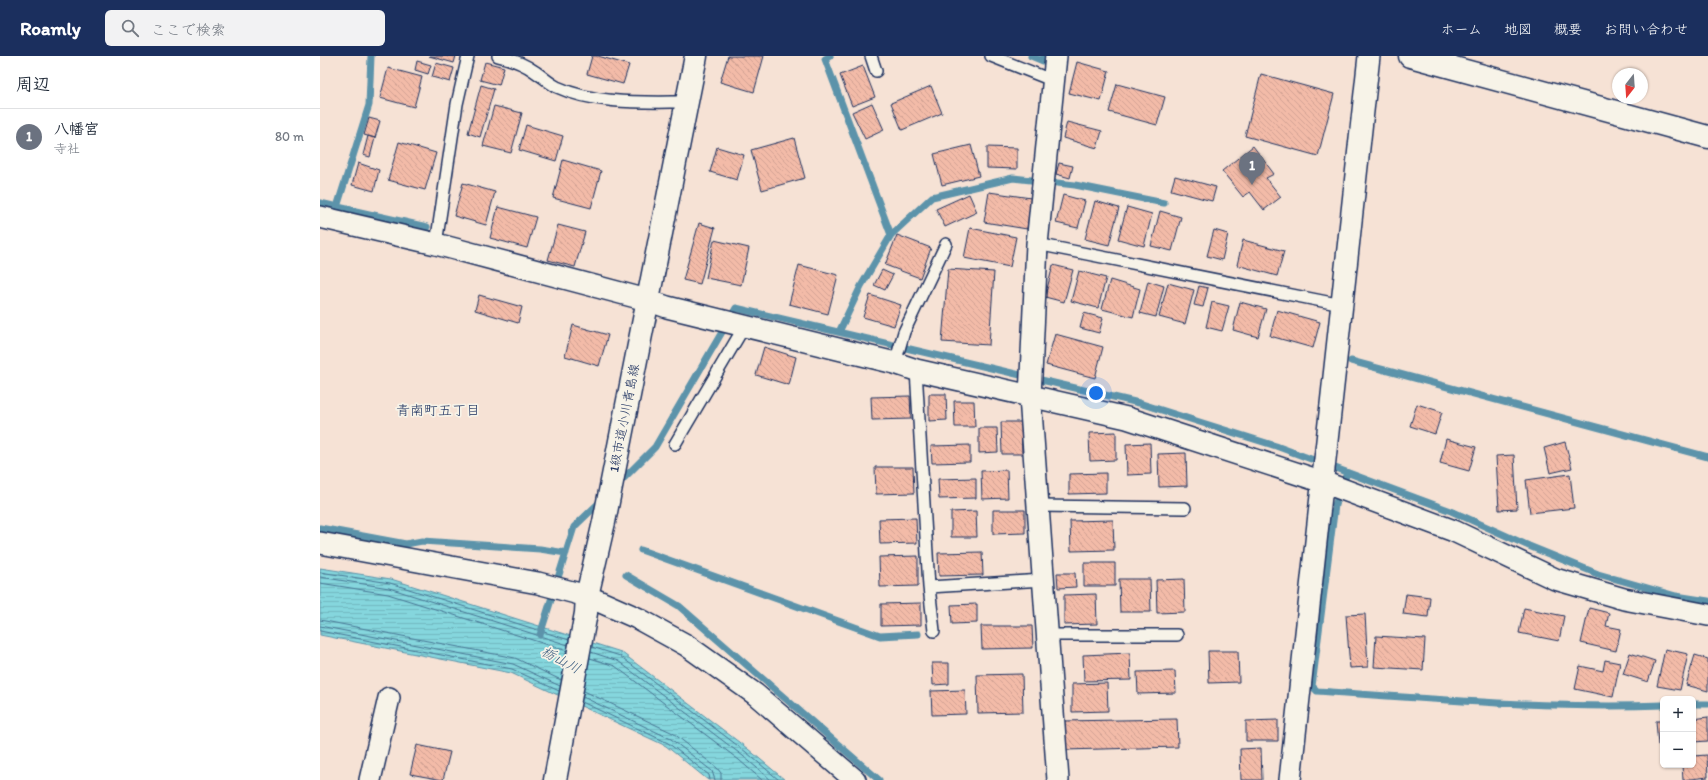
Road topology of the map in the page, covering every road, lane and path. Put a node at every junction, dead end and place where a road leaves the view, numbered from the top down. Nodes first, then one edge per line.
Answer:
1 (468, 56) edge
2 (498, 56) edge
3 (696, 56) edge
4 (871, 56) edge
5 (991, 56) edge
6 (1056, 56) edge
7 (1369, 56) edge
8 (1410, 56) edge
9 (876, 71) dead end
10 (1054, 81) junction
11 (687, 102) junction
12 (1708, 137) edge
13 (320, 218) edge
14 (436, 244) junction
15 (946, 244) dead end
16 (1037, 244) junction
17 (647, 300) junction
18 (1342, 305) junction
19 (744, 327) junction
20 (895, 363) junction
21 (916, 370) junction
22 (1030, 397) junction
23 (675, 444) dead end
24 (1323, 482) junction
25 (1038, 506) junction
26 (1185, 508) dead end
27 (320, 543) edge
28 (1043, 580) junction
29 (929, 587) junction
30 (587, 605) junction
31 (1708, 615) edge
32 (934, 631) dead end
33 (1047, 635) junction
34 (1177, 635) dead end
35 (389, 698) dead end
36 (370, 780) edge
37 (555, 780) edge
38 (855, 780) edge
39 (1058, 780) edge
40 (1290, 780) edge

1 - 14 lane
2 - 11 lane
3 - 11 street, 1級市道小川青島線
4 - 9 lane
5 - 10 lane
6 - 10 street
7 - 18 street
8 - 12 street
10 - 16 street
11 - 17 street, 1級市道小川青島線
13 - 14 street
14 - 17 street
15 - 20 lane
16 - 18 lane
16 - 22 street
17 - 19 street
17 - 30 street, 1級市道小川青島線
18 - 24 street
19 - 20 street
19 - 23 lane
20 - 21 street
21 - 22 street
21 - 29 lane
22 - 24 street
22 - 25 street
24 - 31 street
24 - 40 street
25 - 26 lane
25 - 28 street
27 - 30 street
28 - 29 lane
28 - 33 street
29 - 32 lane
30 - 37 street, 1級市道小川青島線
30 - 38 street
33 - 34 lane
33 - 39 street
35 - 36 street

